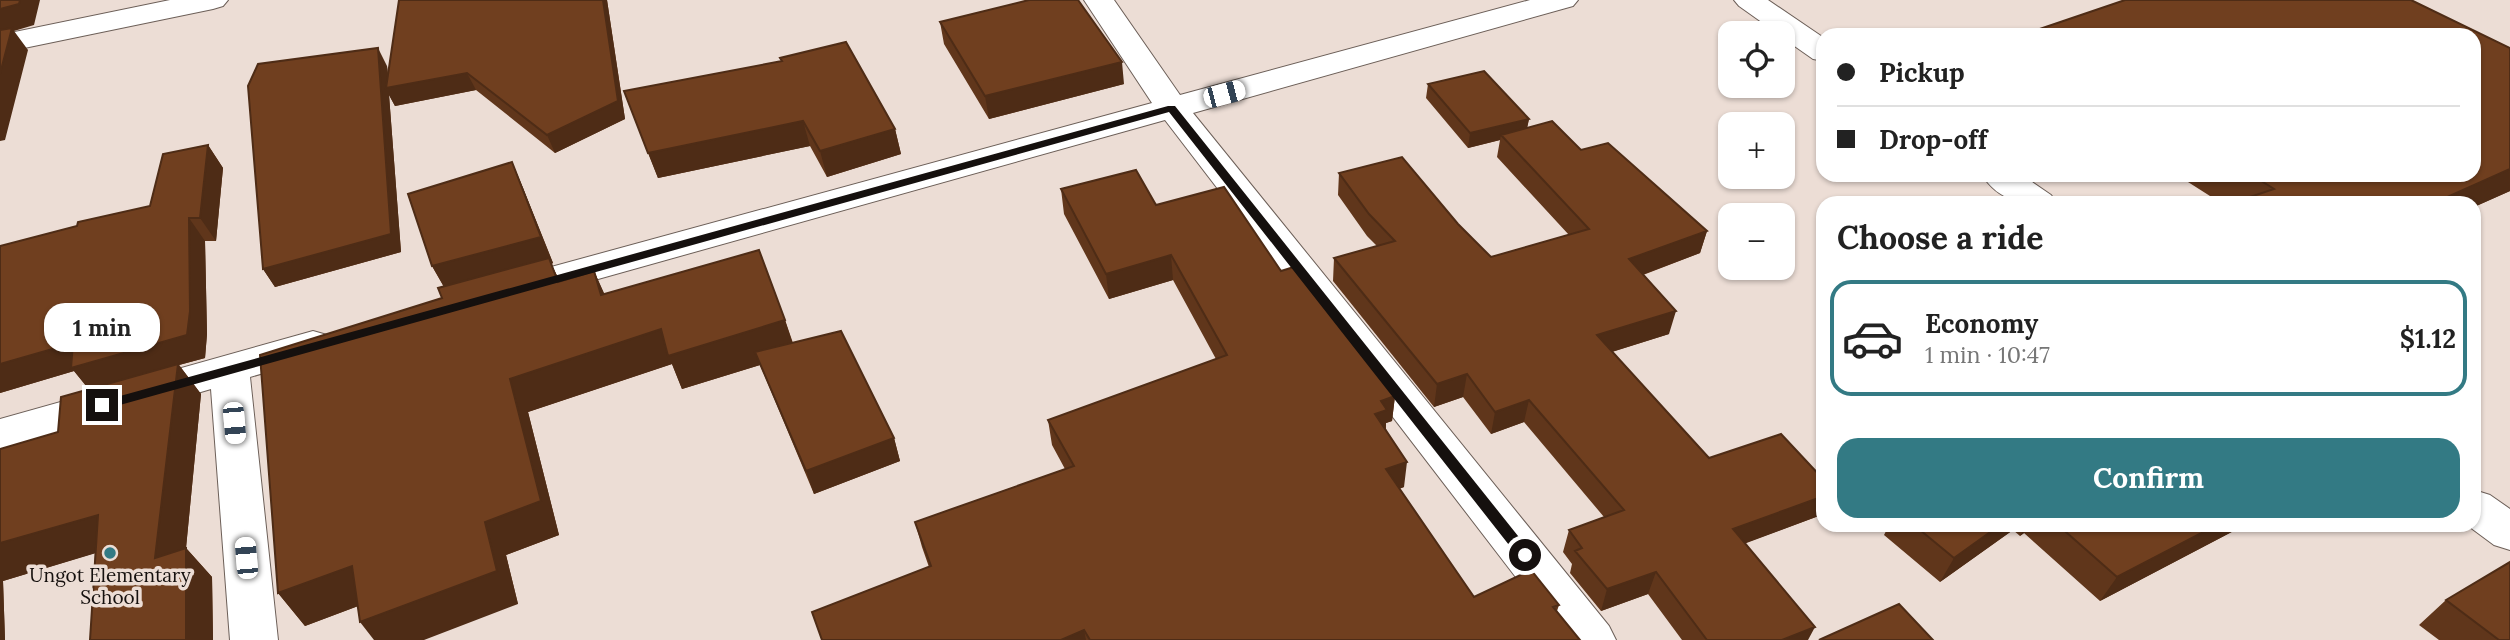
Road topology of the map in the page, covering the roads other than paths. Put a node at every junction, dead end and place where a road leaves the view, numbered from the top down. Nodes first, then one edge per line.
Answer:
1 (213, 0) edge
2 (1099, 0) edge
3 (1563, 0) edge
4 (1749, 0) edge
5 (0, 44) edge
6 (1816, 46) edge
7 (1172, 108) junction
8 (2009, 182) edge
9 (2029, 196) edge
10 (483, 298) edge
11 (349, 335) edge
12 (229, 368) junction
13 (0, 435) edge
14 (2481, 512) edge
15 (2510, 532) edge
16 (254, 640) edge
17 (1592, 640) edge

1 - 5 street
2 - 7 street
3 - 7 street
4 - 6 street
7 - 10 street
7 - 17 street
8 - 9 street
11 - 12 street
12 - 13 street
12 - 16 street
14 - 15 street

